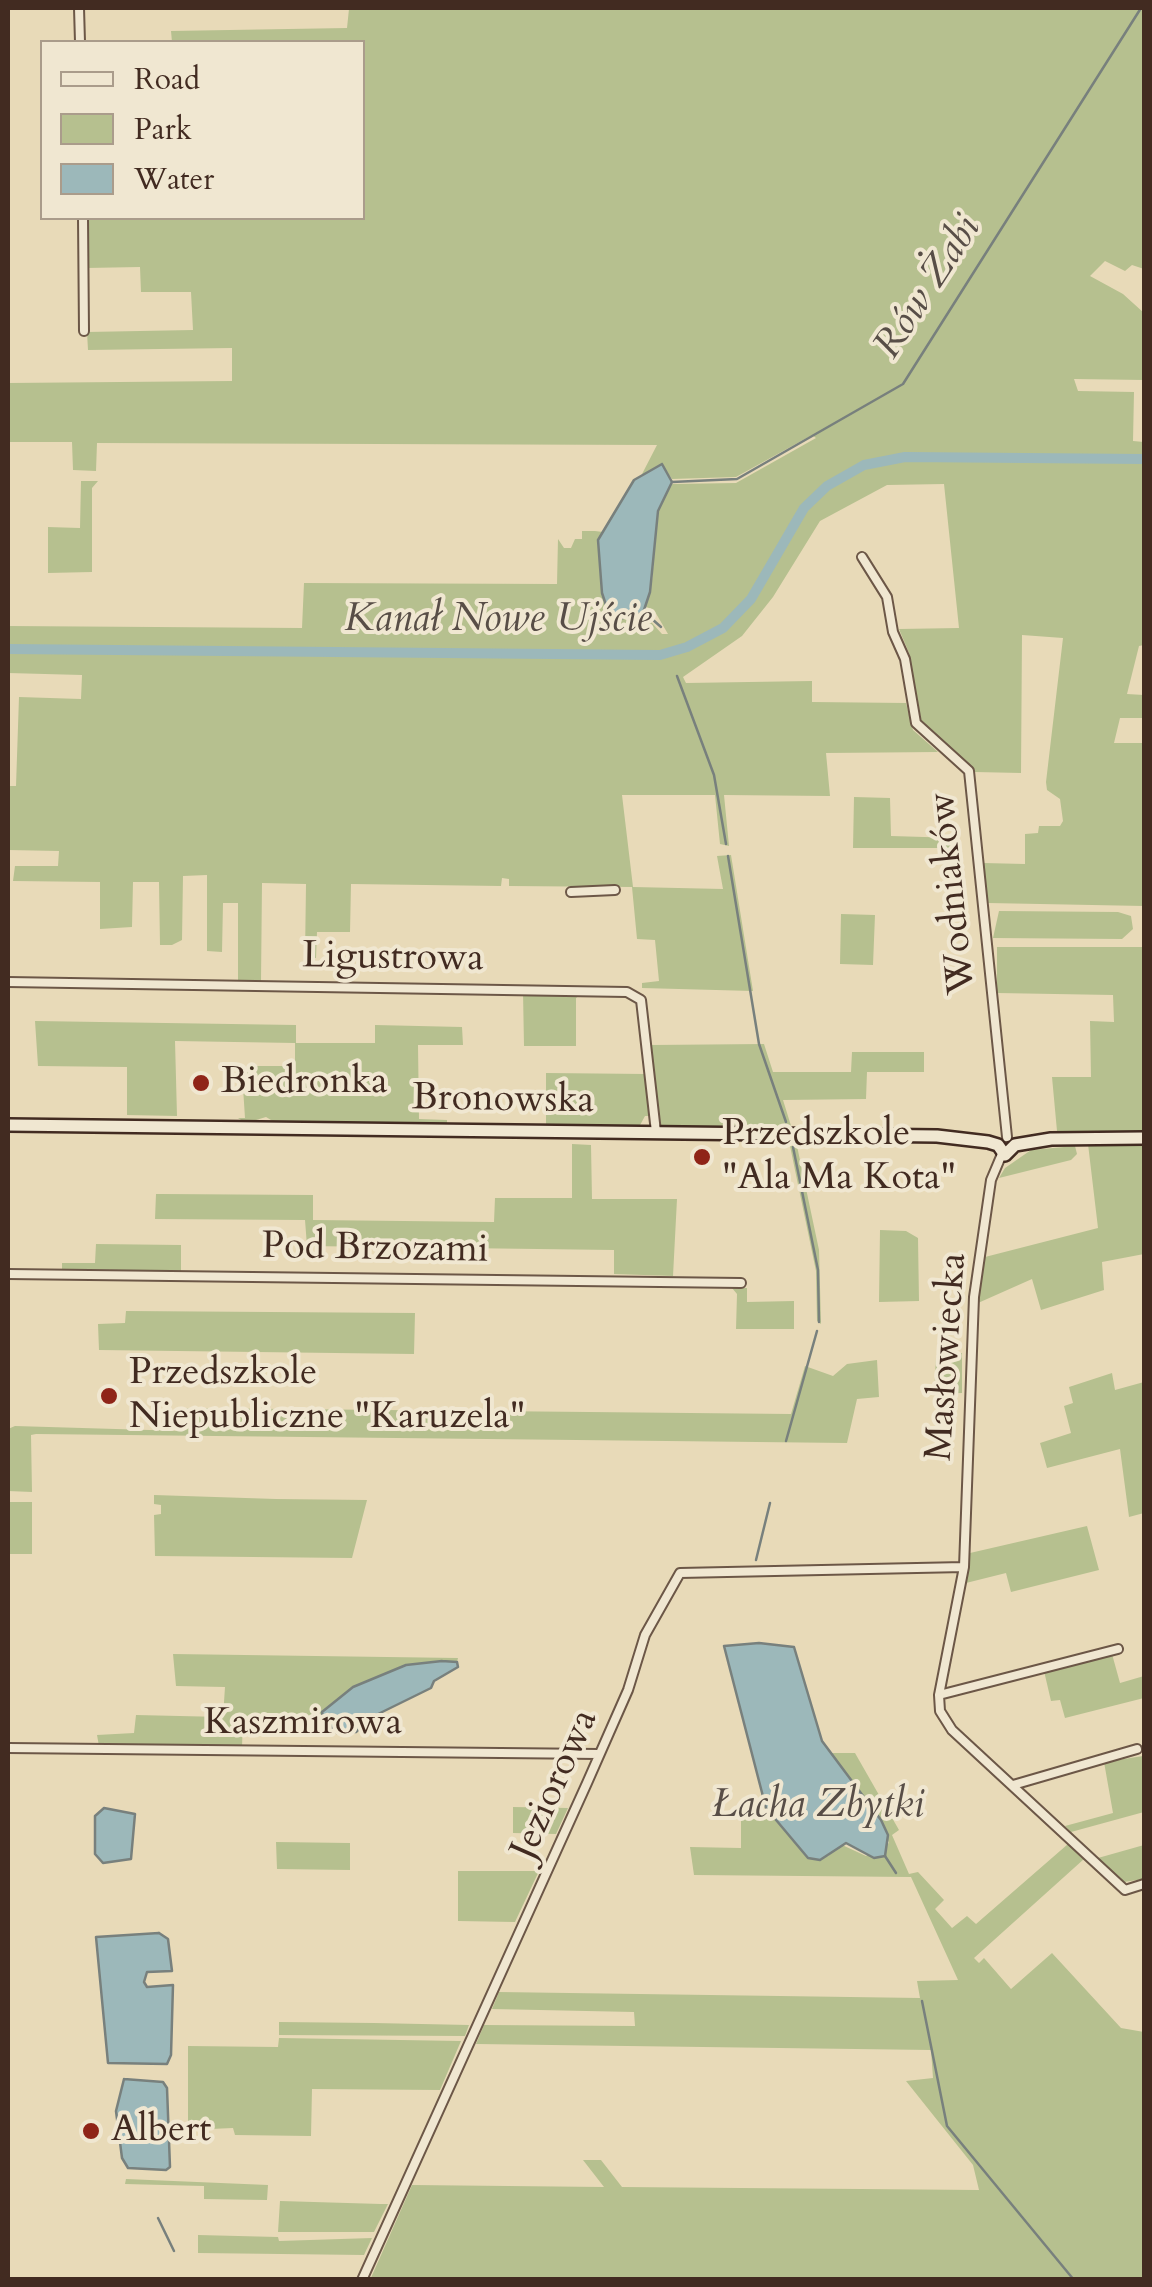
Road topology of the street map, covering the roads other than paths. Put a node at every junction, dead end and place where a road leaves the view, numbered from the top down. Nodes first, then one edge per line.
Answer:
1 (79, 8) edge
2 (80, 40) edge
3 (83, 220) edge
4 (84, 332) dead end
5 (862, 558) dead end
6 (615, 890) dead end
7 (571, 892) dead end
8 (8, 982) edge
9 (8, 1126) edge
10 (656, 1132) junction
11 (1144, 1138) edge
12 (1006, 1145) junction
13 (8, 1274) edge
14 (741, 1283) dead end
15 (964, 1567) junction
16 (1118, 1649) dead end
17 (939, 1695) junction
18 (8, 1748) edge
19 (1137, 1749) dead end
20 (599, 1754) junction
21 (1013, 1785) junction
22 (1144, 1884) edge
23 (362, 2280) edge

1 - 2 street
3 - 4 street
5 - 12 street, Wodniaków
6 - 7 street
8 - 10 street, Ligustrowa
9 - 10 street, Bronowska
10 - 12 street, Bronowska
11 - 12 street, Bronowska
12 - 15 street, Masłowiecka
13 - 14 street, Pod Brzozami
15 - 17 street, Masłowiecka
15 - 20 street, Jeziorowa
16 - 17 street
17 - 21 street
18 - 20 street, Kaszmirowa
19 - 21 street
20 - 23 street, Jeziorowa
21 - 22 street

